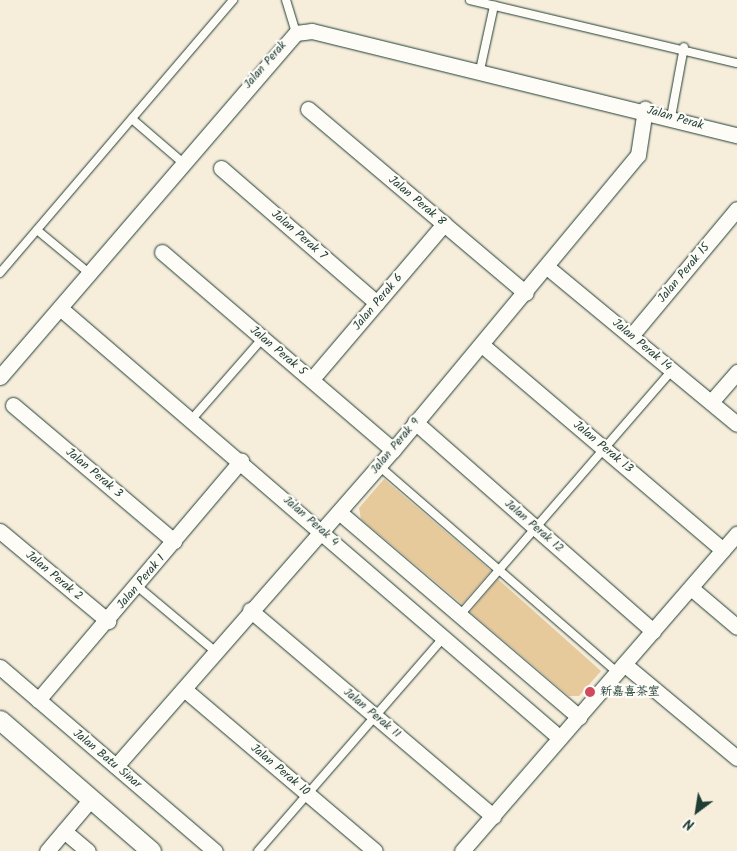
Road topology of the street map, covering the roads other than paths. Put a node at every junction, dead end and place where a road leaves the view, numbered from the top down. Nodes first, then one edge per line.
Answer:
1 (233, 0) edge
2 (286, 0) edge
3 (470, 0) edge
4 (494, 6) junction
5 (296, 33) junction
6 (684, 47) junction
7 (737, 63) edge
8 (480, 70) junction
9 (308, 109) dead end
10 (646, 109) junction
11 (670, 116) junction
12 (132, 120) junction
13 (737, 135) edge
14 (182, 162) junction
15 (221, 168) dead end
16 (737, 209) edge
17 (444, 224) junction
18 (37, 230) junction
19 (162, 252) dead end
20 (547, 267) junction
21 (89, 273) junction
22 (0, 274) edge
23 (526, 293) junction
24 (378, 303) junction
25 (60, 308) junction
26 (631, 336) junction
27 (263, 338) junction
28 (482, 345) junction
29 (672, 370) junction
30 (737, 372) edge
31 (0, 377) edge
32 (312, 379) junction
33 (711, 402) junction
34 (13, 406) dead end
35 (192, 419) junction
36 (415, 422) junction
37 (737, 424) edge
38 (605, 447) junction
39 (393, 450) junction
40 (241, 461) junction
41 (379, 466) junction
42 (339, 512) junction
43 (536, 527) junction
44 (0, 531) edge
45 (323, 531) junction
46 (737, 534) edge
47 (174, 541) junction
48 (724, 550) junction
49 (499, 570) junction
50 (137, 586) junction
51 (690, 588) junction
52 (250, 610) junction
53 (460, 615) junction
54 (108, 621) junction
55 (737, 627) edge
56 (653, 630) junction
57 (444, 637) junction
58 (216, 652) junction
59 (0, 667) edge
60 (620, 668) junction
61 (184, 689) junction
62 (38, 700) junction
63 (375, 716) junction
64 (578, 717) junction
65 (0, 720) edge
66 (560, 738) junction
67 (737, 758) edge
68 (116, 766) junction
69 (308, 794) junction
70 (91, 800) junction
71 (493, 816) junction
72 (64, 831) junction
73 (48, 851) edge
74 (88, 851) edge
75 (151, 851) edge
76 (215, 851) edge
77 (258, 851) edge
78 (375, 851) edge
79 (462, 851) edge

1 - 12 lane
2 - 5 lane
3 - 4 lane
4 - 6 lane
4 - 8 lane
5 - 8 street, Jalan Perak
5 - 14 street, Jalan Perak
6 - 7 lane
6 - 11 lane
8 - 10 street, Jalan Perak
9 - 17 street, Jalan Perak 8
10 - 11 street, Jalan Perak
10 - 20 street, Jalan Perak 9
11 - 13 street, Jalan Perak
12 - 14 lane
12 - 18 lane
14 - 21 street, Jalan Perak
15 - 24 street, Jalan Perak 7
16 - 26 street, Jalan Perak 15
17 - 23 street, Jalan Perak 8
17 - 24 street, Jalan Perak 6
18 - 21 lane
18 - 22 lane
19 - 27 street, Jalan Perak 5
20 - 23 street, Jalan Perak 9
20 - 26 street, Jalan Perak 14
21 - 25 street, Jalan Perak
23 - 28 street, Jalan Perak 9
24 - 32 street, Jalan Perak 6
25 - 31 street, Jalan Perak
25 - 35 street, Jalan Perak 4
26 - 29 street, Jalan Perak 14
27 - 32 street, Jalan Perak 5
27 - 35 lane
28 - 36 street, Jalan Perak 9
28 - 38 street, Jalan Perak 13
29 - 33 street, Jalan Perak 14
29 - 38 lane
30 - 33 street
32 - 39 street, Jalan Perak 5
33 - 37 street, Jalan Perak 14
34 - 47 street, Jalan Perak 3
35 - 40 street, Jalan Perak 4
36 - 39 street, Jalan Perak 9
36 - 43 street, Jalan Perak 12
38 - 43 lane
38 - 48 street, Jalan Perak 13
39 - 41 street, Jalan Perak 9
40 - 45 street, Jalan Perak 4
40 - 47 street, Jalan Perak 1
41 - 42 street, Jalan Perak 9
41 - 49 lane
42 - 45 street, Jalan Perak 9
42 - 53 street, Jalan Perak 4
43 - 49 lane
43 - 56 street, Jalan Perak 12
44 - 54 street, Jalan Perak 2
45 - 52 street, Jalan Perak 9
45 - 57 street, Jalan Perak 4
46 - 48 street
47 - 50 street, Jalan Perak 1
48 - 51 street
49 - 53 lane
49 - 60 lane
50 - 54 street, Jalan Perak 1
50 - 58 lane
51 - 55 street
51 - 56 street
52 - 58 street, Jalan Perak 9
52 - 63 street, Jalan Perak 11
53 - 64 street, Jalan Perak 4
54 - 62 street, Jalan Perak 1
56 - 60 street
57 - 63 lane
57 - 66 street, Jalan Perak 4
58 - 61 street, Jalan Perak 9
59 - 62 street, Jalan Batu Sinar
60 - 64 street
60 - 67 street
61 - 68 street, Jalan Perak 9
61 - 69 street, Jalan Perak 10
62 - 68 street, Jalan Batu Sinar
63 - 69 lane
63 - 71 street, Jalan Perak 11
64 - 66 street
65 - 70 street
66 - 71 street
68 - 76 street, Jalan Batu Sinar
69 - 77 lane
69 - 78 street, Jalan Perak 10
70 - 72 street
70 - 75 street
71 - 79 street
72 - 73 street
72 - 74 street

